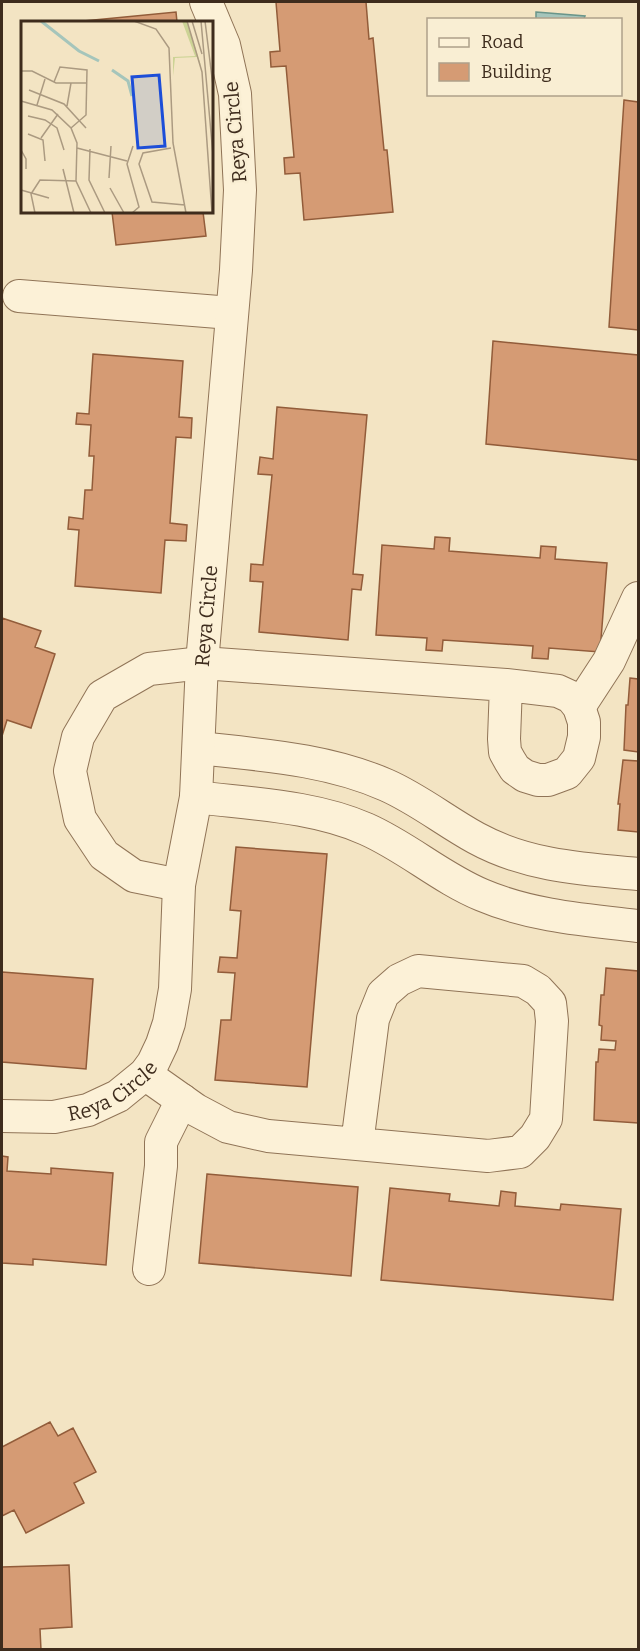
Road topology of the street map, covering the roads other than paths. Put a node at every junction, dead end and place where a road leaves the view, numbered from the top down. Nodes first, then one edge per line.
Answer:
1 (206, 2) edge
2 (20, 296) dead end
3 (231, 313) junction
4 (639, 598) edge
5 (202, 663) junction
6 (507, 685) junction
7 (579, 707) junction
8 (199, 748) junction
9 (196, 796) junction
10 (607, 871) junction
11 (639, 874) edge
12 (179, 885) junction
13 (602, 922) junction
14 (639, 926) edge
15 (145, 1074) junction
16 (182, 1100) junction
17 (2, 1116) edge
18 (357, 1144) junction
19 (149, 1269) dead end

1 - 3 lane, Reya Circle
2 - 3 lane
3 - 5 lane, Reya Circle
4 - 7 lane
5 - 6 lane
5 - 8 lane, Reya Circle
5 - 12 lane
6 - 7 lane
6 - 7 lane
8 - 9 lane, Reya Circle
8 - 10 lane
9 - 12 lane, Reya Circle
9 - 13 lane
10 - 11 lane
10 - 13 lane
12 - 15 lane, Reya Circle
13 - 14 lane
15 - 16 lane
15 - 17 lane, Reya Circle
16 - 18 lane
16 - 19 lane
18 - 18 lane

